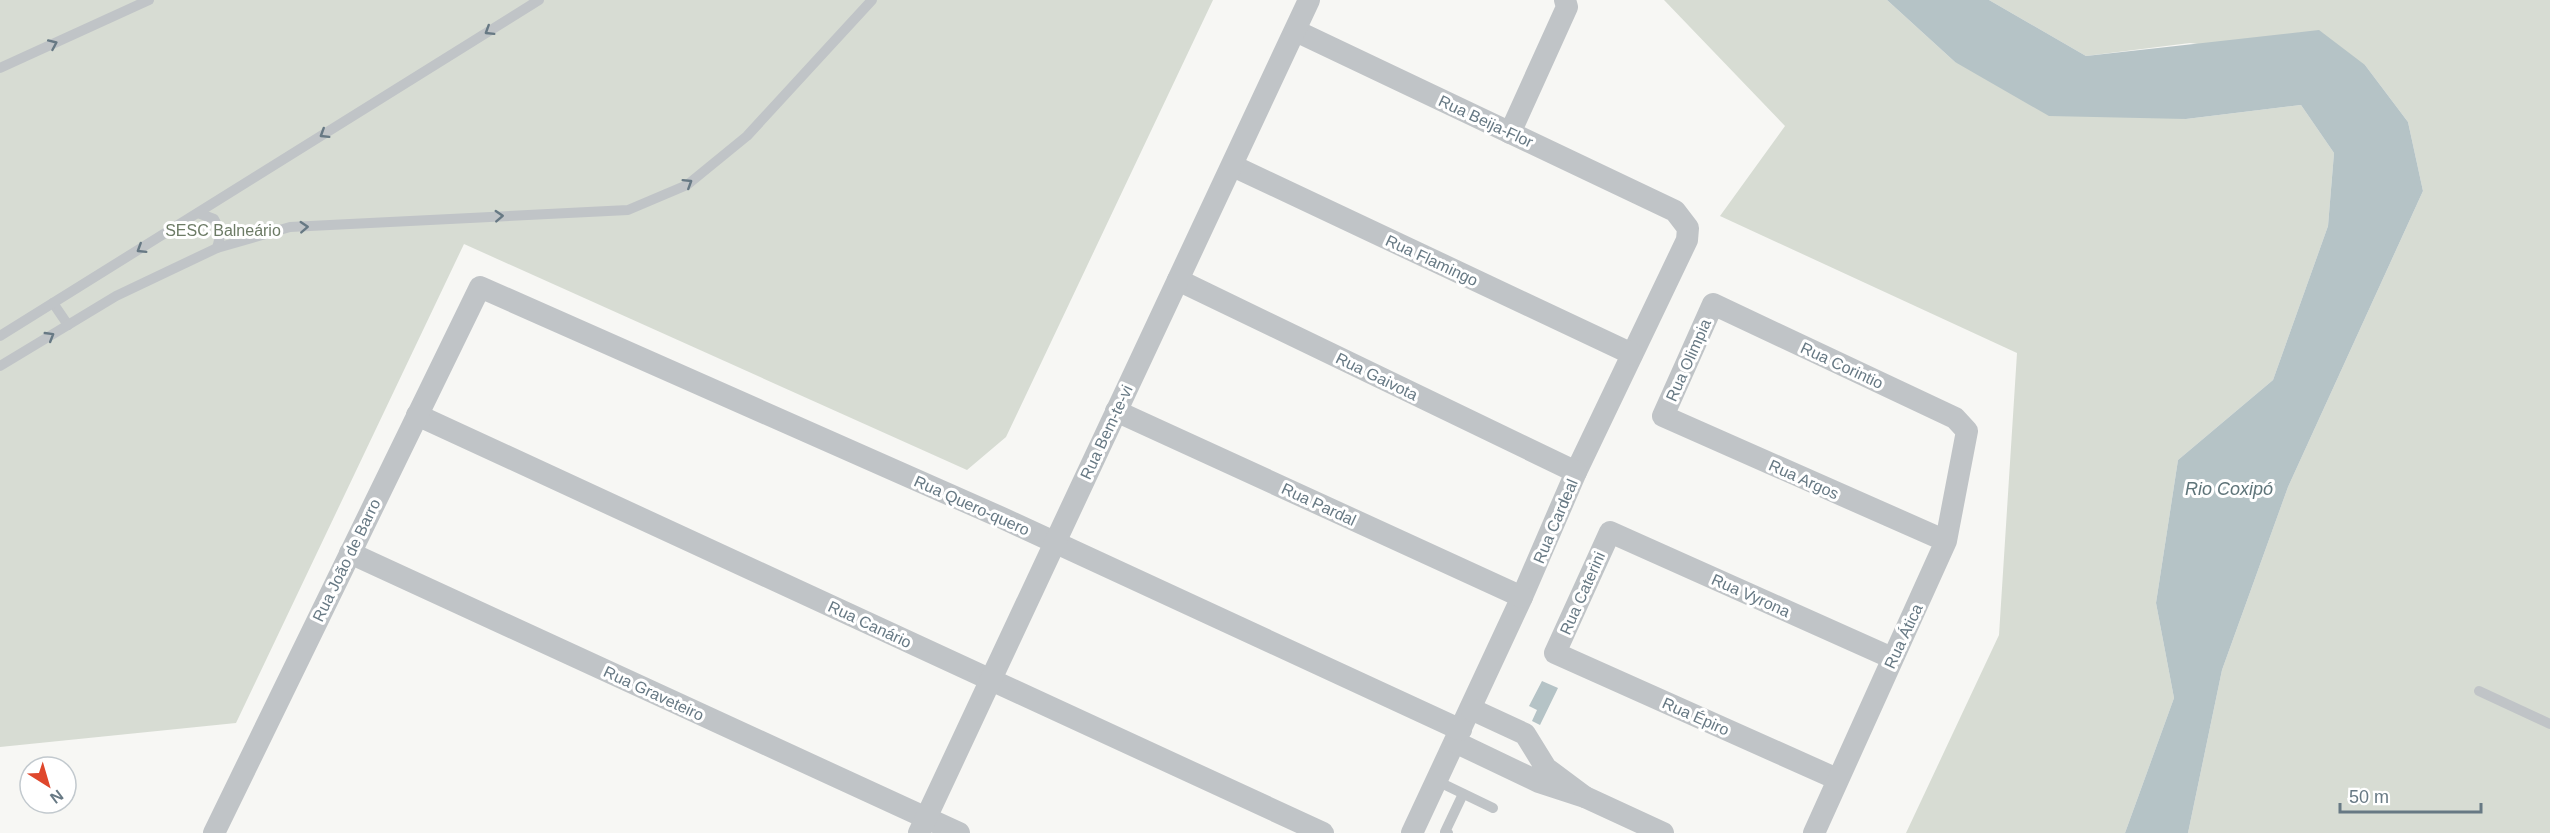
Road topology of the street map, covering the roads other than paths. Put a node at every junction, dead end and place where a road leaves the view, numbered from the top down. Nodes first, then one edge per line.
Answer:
1 (149, 0) edge
2 (539, 0) edge
3 (872, 0) edge
4 (1309, 0) edge
5 (1565, 0) edge
6 (1296, 31) junction
7 (0, 68) edge
8 (1510, 133) junction
9 (1233, 166) junction
10 (1675, 211) joint
11 (198, 213) junction
12 (217, 248) junction
13 (1178, 280) junction
14 (480, 288) joint
15 (53, 303) junction
16 (1713, 304) joint
17 (69, 325) junction
18 (0, 336) edge
19 (1632, 354) junction
20 (0, 366) edge
21 (1116, 411) junction
22 (417, 415) junction
23 (1663, 416) joint
24 (1967, 431) joint
25 (1576, 472) junction
26 (1610, 532) joint
27 (1946, 541) junction
28 (1054, 542) junction
29 (350, 554) junction
30 (1522, 597) junction
31 (1555, 653) joint
32 (1892, 658) junction
33 (991, 680) junction
34 (2479, 691) dead end
35 (2550, 724) edge
36 (1461, 731) junction
37 (1837, 779) junction
38 (1437, 781) junction
39 (1463, 794) junction
40 (1585, 797) junction
41 (1494, 808) dead end
42 (922, 825) edge
43 (214, 833) edge
44 (958, 833) edge
45 (1323, 833) edge
46 (1412, 833) edge
47 (1448, 833) edge
48 (1663, 833) edge
49 (1814, 833) edge

7 -> 1 lane
2 -> 11 lane
12 -> 3 lane
4 - 6 street
5 - 8 street
6 - 8 street, Rua Beija-Flor
6 - 9 street, Rua Bem-te-vi
8 - 10 street, Rua Beija-Flor
9 - 13 street, Rua Bem-te-vi
9 - 19 street, Rua Flamingo
10 - 19 street, Rua Cardeal
11 - 12 lane
11 -> 15 lane
12 - 17 lane
13 - 21 street, Rua Bem-te-vi
13 - 25 street, Rua Gaivota
14 - 22 street, Rua João de Barro
14 - 28 street, Rua Quero-quero
15 - 17 lane
15 - 18 lane
16 - 23 street, Rua Olimpia
16 - 24 street, Rua Corintio
20 -> 17 lane
19 - 25 street, Rua Cardeal
21 - 28 street, Rua Bem-te-vi
21 - 30 street, Rua Pardal
22 - 29 street, Rua João de Barro
22 - 33 street, Rua Canário
23 - 27 street, Rua Argos
24 - 27 street, Rua Ática
25 - 30 street, Rua Cardeal
26 - 31 street, Rua Caterini
26 - 32 street, Rua Vyrona
27 - 32 street, Rua Ática
28 - 33 street, Rua Bem-te-vi
28 - 36 street, Rua Quero-quero
29 - 42 street, Rua Graveteiro
29 - 43 street, Rua João de Barro
30 - 36 street, Rua Cardeal
31 - 37 street, Rua Épiro
32 - 37 street, Rua Ática
33 - 42 street, Rua Bem-te-vi
33 - 45 street, Rua Canário
34 - 35 lane
36 - 38 street, Rua Cardeal
36 - 40 street
36 - 40 street
37 - 49 street, Rua Ática
38 - 39 lane
38 - 46 street, Rua Cardeal
39 - 41 lane
39 - 47 lane
40 - 48 street
42 - 44 street, Rua Graveteiro

